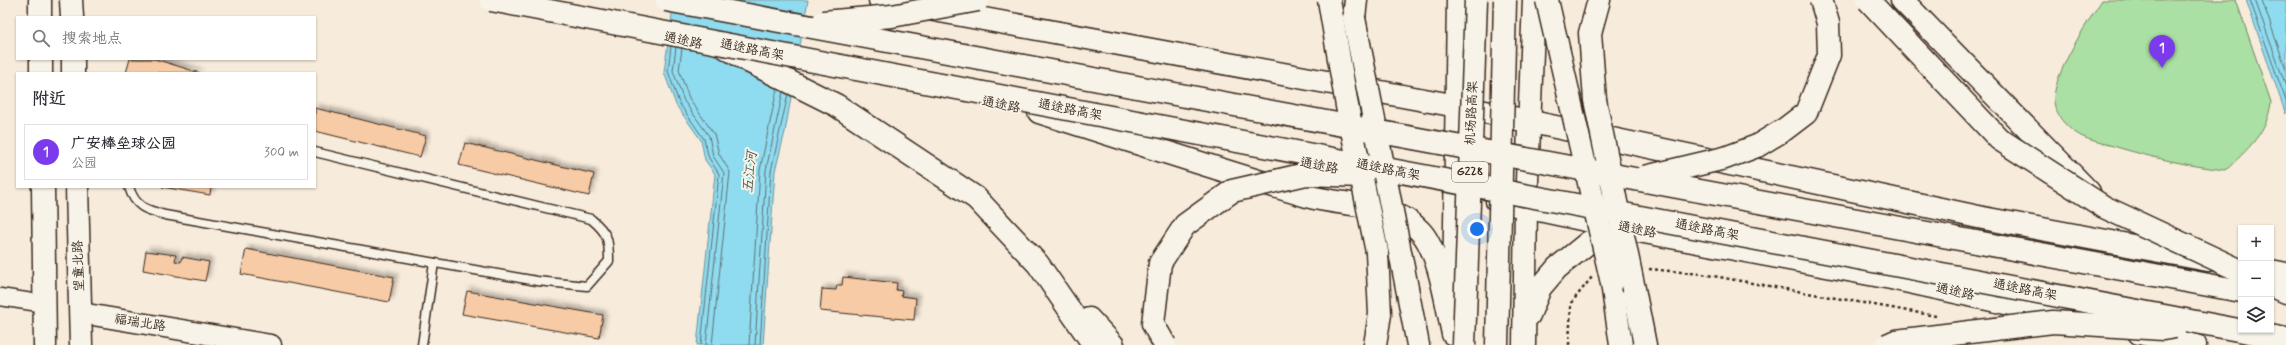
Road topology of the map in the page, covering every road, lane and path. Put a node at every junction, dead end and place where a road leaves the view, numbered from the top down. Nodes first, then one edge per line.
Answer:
1 (40, 0) edge
2 (71, 0) edge
3 (490, 0) edge
4 (666, 0) edge
5 (880, 0) edge
6 (978, 0) edge
7 (1328, 0) edge
8 (1356, 0) edge
9 (1458, 0) edge
10 (1476, 0) edge
11 (1505, 0) edge
12 (1534, 0) edge
13 (1547, 0) edge
14 (1599, 0) edge
15 (1821, 0) edge
16 (1868, 0) edge
17 (1902, 0) edge
18 (40, 16) edge
19 (72, 16) edge
20 (795, 24) junction
21 (728, 49) junction
22 (41, 60) edge
23 (73, 60) edge
24 (41, 72) edge
25 (73, 72) edge
26 (1457, 106) junction
27 (1039, 112) junction
28 (1530, 122) junction
29 (316, 152) edge
30 (1425, 177) junction
31 (1636, 179) junction
32 (43, 188) edge
33 (77, 188) edge
34 (129, 188) edge
35 (1455, 193) junction
36 (1526, 207) junction
37 (2104, 207) junction
38 (1628, 229) junction
39 (434, 263) junction
40 (1038, 264) junction
41 (2238, 265) edge
42 (1648, 269) dead end
43 (2238, 270) edge
44 (2274, 272) edge
45 (2286, 274) edge
46 (1593, 276) dead end
47 (2274, 286) edge
48 (2238, 290) edge
49 (2286, 292) edge
50 (0, 297) edge
51 (2274, 298) edge
52 (2286, 300) edge
53 (45, 304) junction
54 (81, 313) junction
55 (1943, 317) dead end
56 (2200, 322) junction
57 (1524, 335) edge
58 (2286, 339) edge
59 (1457, 341) edge
60 (45, 345) edge
61 (81, 345) edge
62 (271, 345) edge
63 (422, 345) edge
64 (1094, 345) edge
65 (1112, 345) edge
66 (1165, 345) edge
67 (1375, 345) edge
68 (1418, 345) edge
69 (1497, 345) edge
70 (1569, 345) edge
71 (1621, 345) edge
72 (1644, 345) edge
73 (1886, 345) edge
74 (2195, 345) edge

1 - 18 main road
2 - 19 main road
3 - 21 main road, 通途路高架, bridge
4 - 20 main road, bridge
5 - 26 main road
6 - 20 main road, bridge
7 - 67 main road, bridge
8 - 68 main road, bridge
9 - 26 main road
10 - 59 main road, 机场路高架 / G228, bridge
11 - 69 main road, G228, bridge
12 - 28 main road
13 - 71 main road, bridge
14 - 72 main road, bridge
15 - 31 main road, bridge
16 - 37 main road, bridge
17 - 37 main road, bridge
20 - 31 main road, bridge
21 - 27 main road, 通途路
21 - 30 main road, 通途路高架, bridge
21 - 40 main road
22 - 24 main road
23 - 25 main road
26 - 28 main road
26 - 35 main road
27 - 35 main road, 通途路
27 - 59 main road
28 - 36 main road
28 - 41 main road
29 - 39 lane
30 - 56 main road, 通途路高架, bridge
30 - 66 main road, bridge
31 - 48 main road, bridge
32 - 53 main road
33 - 54 main road, 望童北路
34 - 39 lane
35 - 36 main road, 通途路
35 - 59 main road
36 - 38 main road, 通途路
36 - 57 main road
37 - 43 main road, bridge
38 - 57 main road
38 - 74 main road, 通途路
39 - 63 lane
40 - 64 main road
40 - 65 main road
42 - 55 path
44 - 45 main road
46 - 70 path
47 - 49 main road
50 - 53 street
51 - 52 main road
53 - 60 main road
54 - 61 main road, 望童北路
54 - 62 street, 福瑞北路
56 - 58 main road, 通途路高架, bridge
56 - 73 main road, bridge

